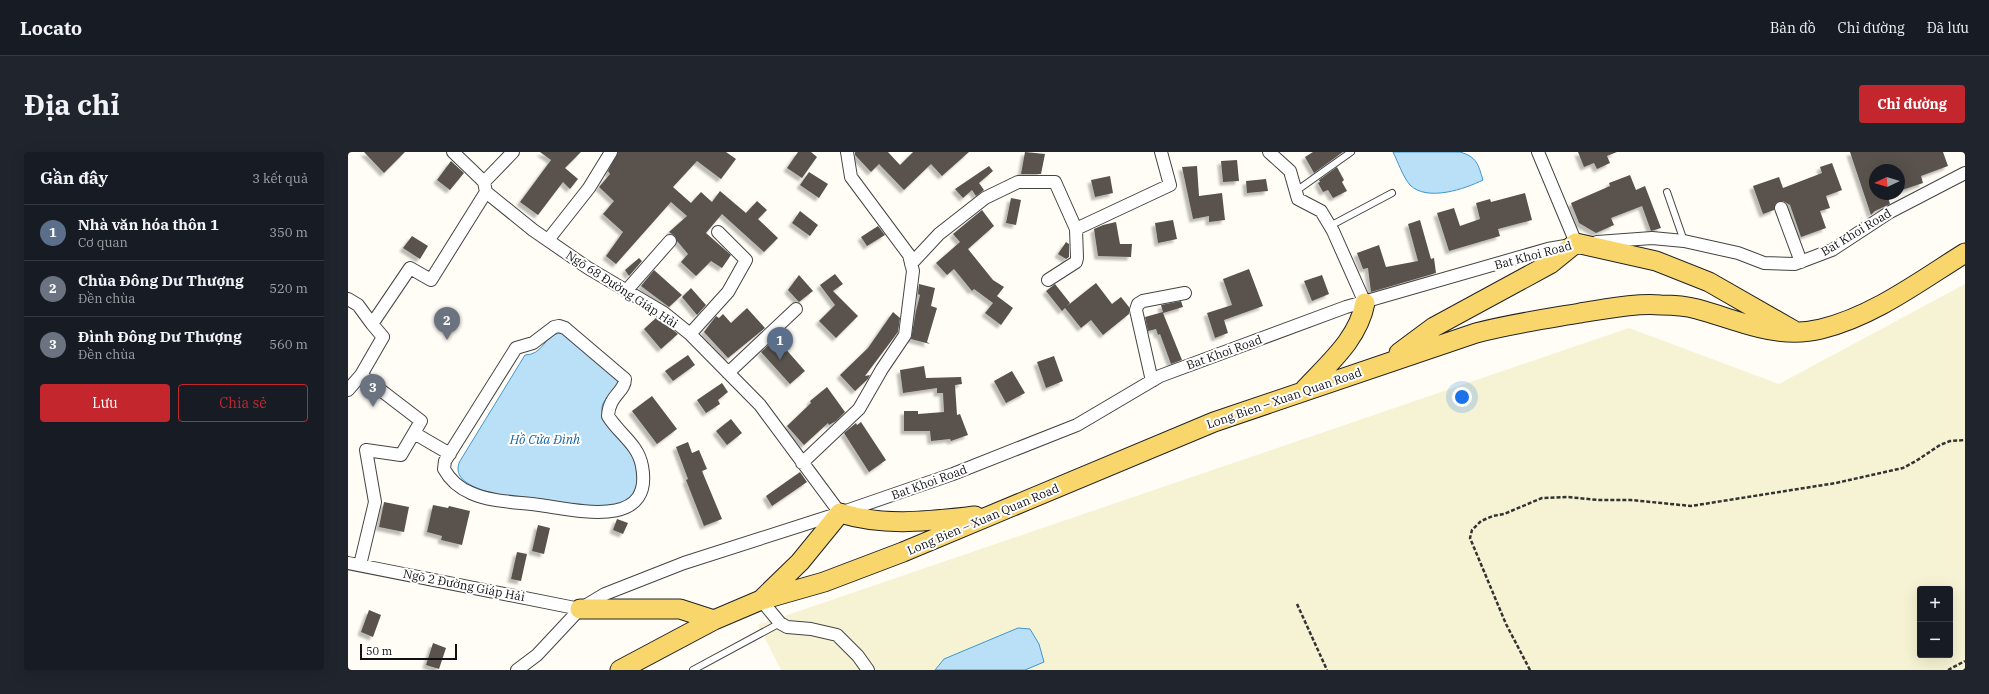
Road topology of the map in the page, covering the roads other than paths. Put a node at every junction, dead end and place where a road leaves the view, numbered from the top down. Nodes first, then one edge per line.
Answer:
1 (453, 152) edge
2 (514, 152) edge
3 (611, 152) edge
4 (847, 152) edge
5 (1161, 152) edge
6 (1270, 152) edge
7 (1351, 152) edge
8 (1538, 152) edge
9 (1965, 173) edge
10 (485, 187) junction
11 (1296, 191) junction
12 (1667, 192) dead end
13 (1392, 193) dead end
14 (1781, 208) dead end
15 (1330, 226) junction
16 (1076, 229) junction
17 (718, 232) dead end
18 (548, 240) junction
19 (670, 241) dead end
20 (1684, 241) junction
21 (1576, 243) junction
22 (1965, 253) edge
23 (1800, 262) junction
24 (911, 264) junction
25 (1048, 280) dead end
26 (626, 291) junction
27 (1185, 293) dead end
28 (348, 299) edge
29 (1365, 302) junction
30 (796, 309) dead end
31 (372, 324) junction
32 (1798, 332) junction
33 (690, 334) junction
34 (1386, 363) junction
35 (728, 373) junction
36 (362, 375) junction
37 (1152, 381) junction
38 (348, 390) edge
39 (1304, 390) junction
40 (414, 433) junction
41 (450, 454) junction
42 (802, 463) junction
43 (840, 513) junction
44 (997, 514) junction
45 (348, 563) edge
46 (360, 565) junction
47 (761, 600) junction
48 (580, 609) junction
49 (714, 620) junction
50 (780, 623) junction
51 (520, 668) edge
52 (510, 670) edge
53 (620, 670) edge
54 (693, 670) edge
55 (868, 670) edge

1 - 10 street, Ngõ 68 Đường Giáp Hải
2 - 10 street
3 - 18 street
4 - 24 street
5 - 16 street
6 - 11 street
7 - 11 lane
8 - 21 street
9 - 23 street, Bat Khoi Road
10 - 18 street, Ngõ 68 Đường Giáp Hải
10 - 31 street
11 - 15 street
12 - 20 lane
13 - 15 lane
14 - 23 street
15 - 29 street
16 - 24 street
16 - 25 street
17 - 33 street
18 - 26 street, Ngõ 68 Đường Giáp Hải
19 - 26 street
20 - 21 street, Bat Khoi Road
20 - 23 street, Bat Khoi Road
21 - 29 street, Bat Khoi Road
21 - 32 main road
21 - 34 main road
22 - 32 main road, Long Bien – Xuan Quan Road
24 - 42 street
26 - 33 street, Ngõ 68 Đường Giáp Hải
27 - 37 street
28 - 31 street
29 - 37 street, Bat Khoi Road
29 - 39 main road
30 - 35 street
31 - 36 street
32 - 34 main road, Long Bien – Xuan Quan Road
33 - 35 street, Ngõ 68 Đường Giáp Hải
34 - 39 main road, Long Bien – Xuan Quan Road
35 - 42 street, Ngõ 68 Đường Giáp Hải
36 - 38 street
36 - 40 street
37 - 43 street, Bat Khoi Road
39 - 44 main road, Long Bien – Xuan Quan Road
40 - 41 street
40 - 46 street
41 - 41 street
42 - 43 street, Ngõ 68 Đường Giáp Hải
43 - 44 main road
43 - 47 main road
43 - 48 street, Bat Khoi Road
44 - 47 main road, Long Bien – Xuan Quan Road
45 - 46 street, Ngõ 2 Đường Giáp Hải
46 - 48 street, Ngõ 2 Đường Giáp Hải
47 - 49 main road, Long Bien – Xuan Quan Road
47 - 50 street
48 - 49 main road
48 - 51 street, Bat Khoi Road
49 - 53 main road, Long Bien – Xuan Quan Road
50 - 54 lane
50 - 55 street
51 - 52 street, Bat Khoi Road

